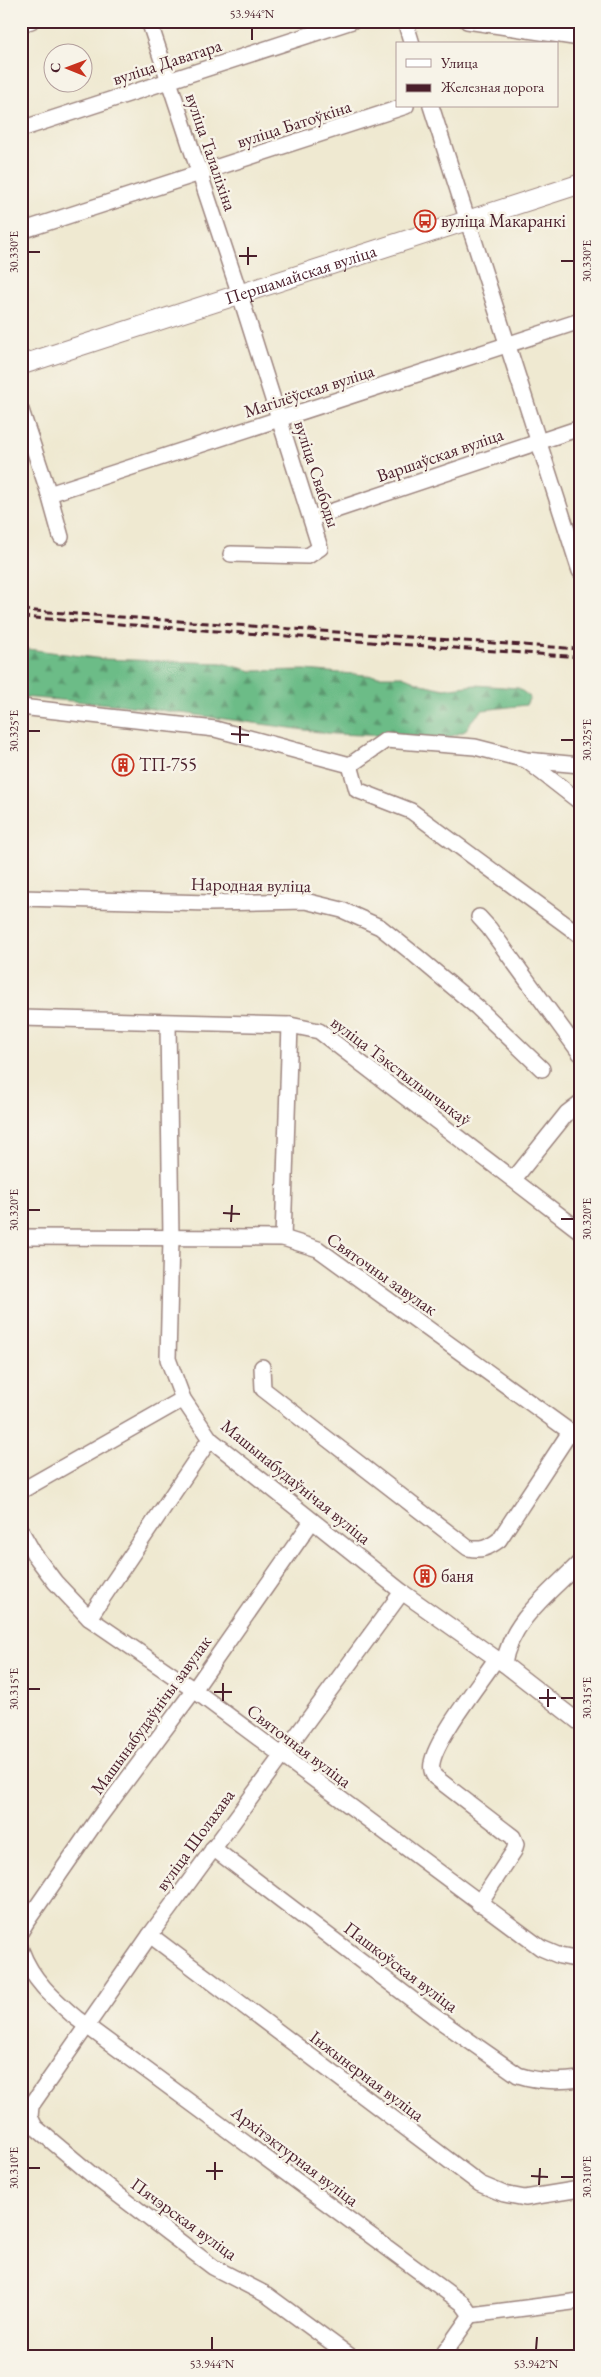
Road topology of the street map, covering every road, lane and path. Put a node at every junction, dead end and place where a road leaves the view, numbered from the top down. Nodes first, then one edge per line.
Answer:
1 (31, 21) edge
2 (149, 21) edge
3 (352, 21) edge
4 (405, 21) edge
5 (467, 21) edge
6 (21, 24) edge
7 (580, 38) edge
8 (411, 42) edge
9 (168, 82) junction
10 (400, 108) edge
11 (433, 108) edge
12 (21, 129) edge
13 (199, 175) junction
14 (580, 184) edge
15 (469, 220) junction
16 (21, 231) edge
17 (240, 295) junction
18 (580, 321) edge
19 (508, 346) junction
20 (21, 365) edge
21 (21, 410) edge
22 (280, 420) junction
23 (580, 428) edge
24 (539, 441) junction
25 (50, 494) junction
26 (312, 518) junction
27 (61, 537) dead end
28 (231, 554) dead end
29 (580, 571) edge
30 (21, 707) edge
31 (526, 760) junction
32 (580, 764) edge
33 (350, 765) junction
34 (580, 802) edge
35 (21, 898) edge
36 (478, 917) dead end
37 (580, 936) edge
38 (21, 1018) edge
39 (168, 1023) junction
40 (290, 1025) junction
41 (580, 1053) edge
42 (542, 1069) dead end
43 (580, 1103) edge
44 (514, 1179) junction
45 (580, 1231) edge
46 (21, 1237) edge
47 (283, 1238) junction
48 (171, 1239) junction
49 (262, 1367) dead end
50 (183, 1399) junction
51 (575, 1435) edge
52 (210, 1439) junction
53 (21, 1491) edge
54 (312, 1521) junction
55 (21, 1531) edge
56 (580, 1562) edge
57 (402, 1592) junction
58 (89, 1618) junction
59 (500, 1662) junction
60 (194, 1690) junction
61 (580, 1722) edge
62 (280, 1755) junction
63 (213, 1848) junction
64 (479, 1904) junction
65 (21, 1932) edge
66 (150, 1935) junction
67 (21, 1950) edge
68 (580, 1960) edge
69 (88, 2026) junction
70 (580, 2079) edge
71 (30, 2117) joint
72 (580, 2189) edge
73 (580, 2301) edge
74 (471, 2316) junction
75 (350, 2356) edge
76 (442, 2356) edge

1 - 6 street
2 - 9 street, вуліца Талаліхіна
3 - 9 street, вуліца Даватара
4 - 8 street
5 - 7 street
9 - 12 street, вуліца Даватара
9 - 13 street, вуліца Талаліхіна
10 - 13 street, вуліца Батоўкіна
11 - 15 street
13 - 16 street, вуліца Батоўкіна
13 - 17 street, вуліца Талаліхіна
14 - 15 main road, Першамайская вуліца
15 - 17 main road, Першамайская вуліца
15 - 19 street
17 - 20 main road, Першамайская вуліца
17 - 22 street, вуліца Свабоды
18 - 19 street, Магілёўская вуліца
19 - 22 street, Магілёўская вуліца
19 - 24 street
21 - 25 street
22 - 25 street, Магілёўская вуліца
22 - 26 street, вуліца Свабоды
23 - 24 street, Варшаўская вуліца
24 - 26 street, Варшаўская вуліца
24 - 29 street
25 - 27 street
26 - 28 street, вуліца Свабоды
30 - 33 street
31 - 32 street
31 - 33 street
31 - 34 street
33 - 37 street
35 - 42 street, Народная вуліца
36 - 41 street
38 - 39 street, вуліца Тэкстыльшчыкаў
39 - 40 street, вуліца Тэкстыльшчыкаў
39 - 48 street, Машынабудаўнічая вуліца
40 - 44 street, вуліца Тэкстыльшчыкаў
40 - 47 street
43 - 44 street
44 - 45 street, вуліца Тэкстыльшчыкаў
46 - 48 street, Святочны завулак
47 - 48 street, Святочны завулак
47 - 51 street, Святочны завулак
48 - 50 street, Машынабудаўнічая вуліца
49 - 51 street
50 - 52 street, Машынабудаўнічая вуліца
50 - 53 street
52 - 54 street, Машынабудаўнічая вуліца
52 - 58 street
54 - 57 street, Машынабудаўнічая вуліца
54 - 60 street, Машынабудаўнічы завулак
55 - 58 street, Святочная вуліца
56 - 59 street
57 - 59 street, Машынабудаўнічая вуліца
57 - 62 street, вуліца Шолахава
58 - 60 street, Святочная вуліца
59 - 61 street, Машынабудаўнічая вуліца
59 - 64 street
60 - 62 street, Святочная вуліца
60 - 65 street, Машынабудаўнічы завулак
62 - 63 street, вуліца Шолахава
62 - 64 street, Святочная вуліца
63 - 66 street, вуліца Шолахава
63 - 70 street, Пашкоўская вуліца
64 - 68 street, Святочная вуліца
66 - 69 street, вуліца Шолахава
66 - 72 street, Інжынерная вуліца
67 - 69 street, Архітэктурная вуліца
69 - 71 street, вуліца Шолахава
69 - 74 street, Архітэктурная вуліца
71 - 75 street, Пячэрская вуліца
73 - 74 street
74 - 76 street

